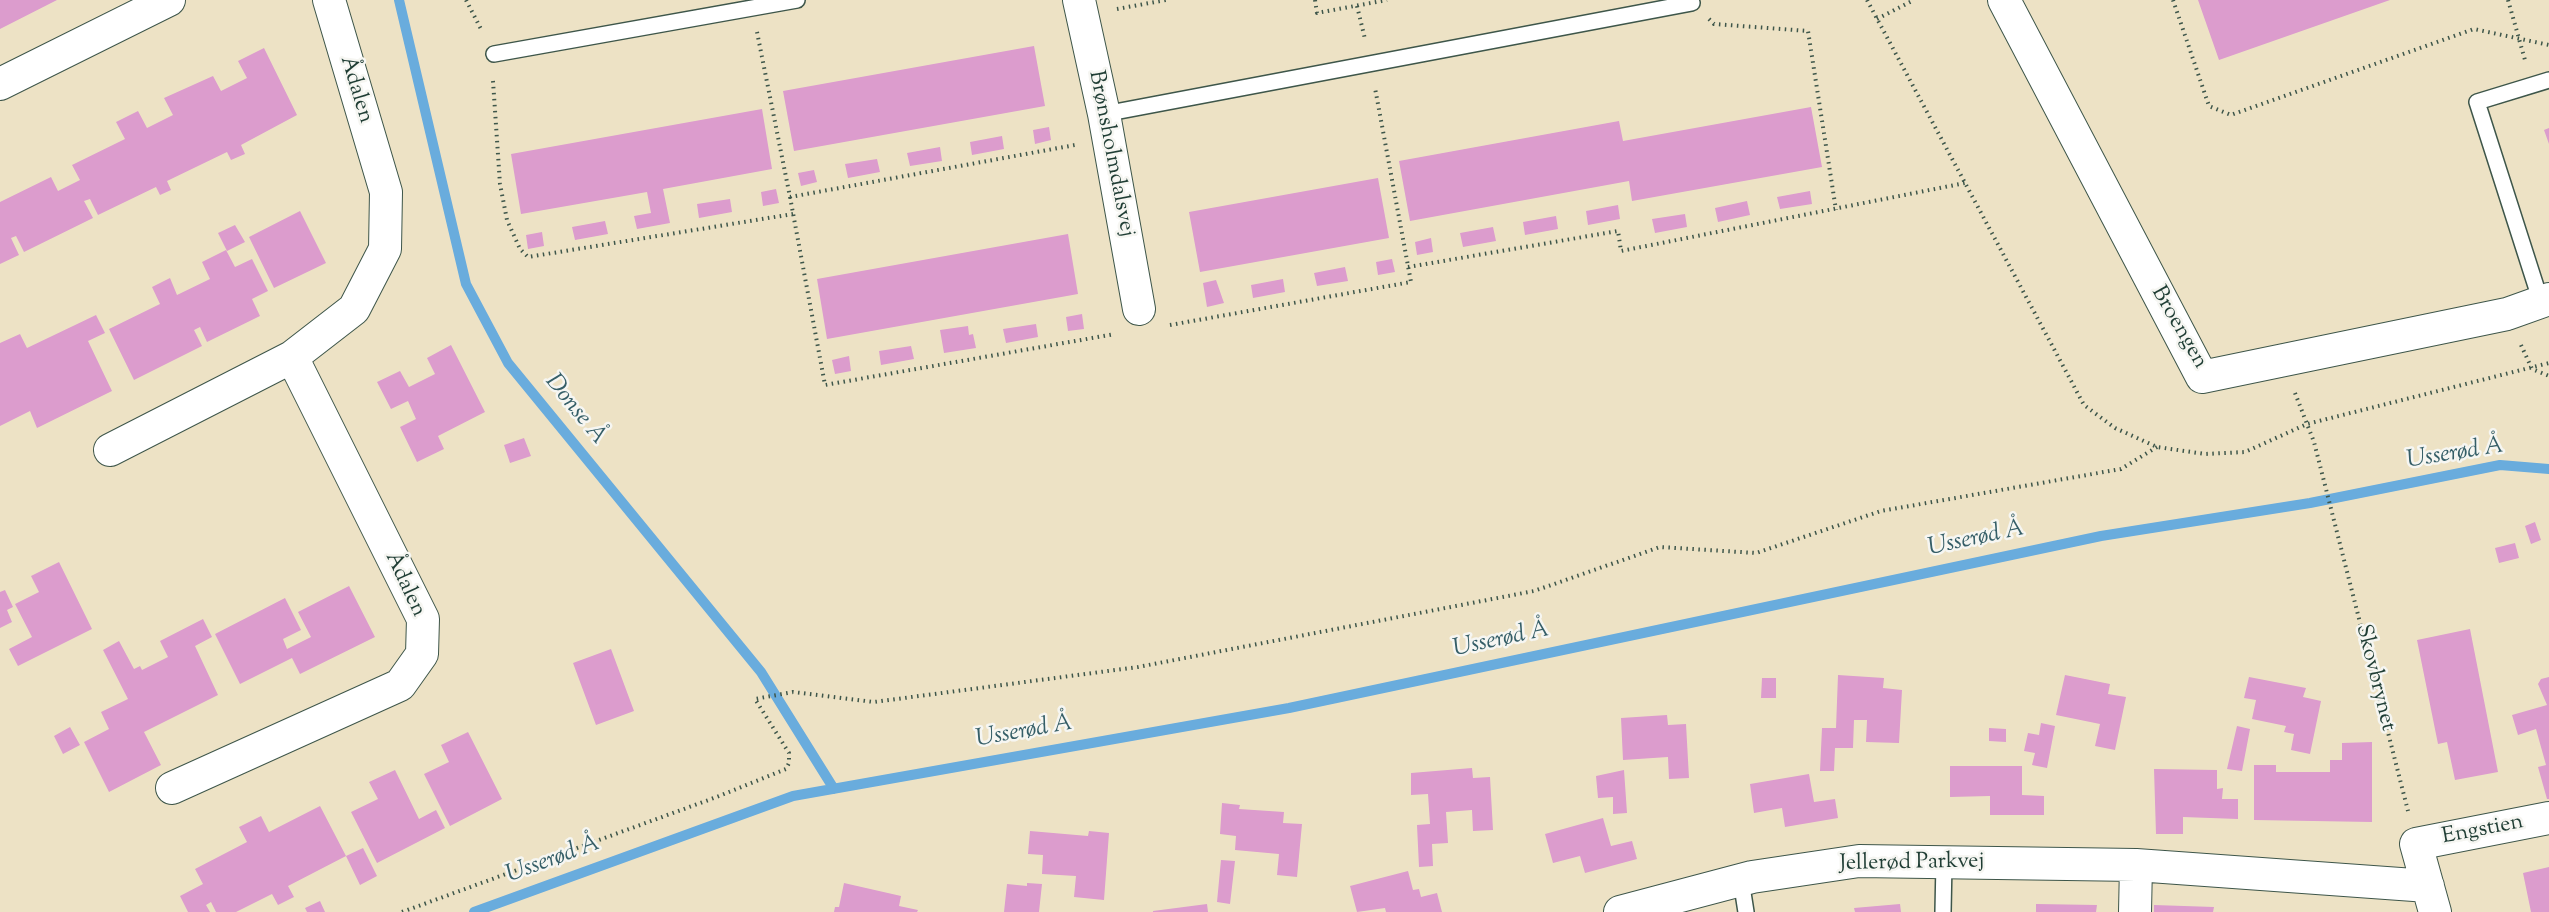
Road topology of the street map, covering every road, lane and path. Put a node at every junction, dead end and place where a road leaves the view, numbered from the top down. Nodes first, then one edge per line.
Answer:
1 (169, 0) edge
2 (328, 0) edge
3 (466, 0) edge
4 (797, 0) edge
5 (1166, 0) edge
6 (1315, 0) edge
7 (1387, 0) edge
8 (1867, 0) edge
9 (1914, 0) edge
10 (2004, 0) edge
11 (2173, 0) edge
12 (2508, 0) edge
13 (1692, 3) joint
14 (752, 8) junction
15 (1081, 8) edge
16 (1877, 19) junction
17 (2519, 39) junction
18 (2549, 45) edge
19 (494, 54) junction
20 (1370, 64) junction
21 (2549, 80) edge
22 (0, 84) edge
23 (2533, 85) junction
24 (1106, 127) junction
25 (1965, 183) junction
26 (790, 197) junction
27 (1836, 210) junction
28 (793, 214) junction
29 (1408, 267) junction
30 (2545, 301) edge
31 (2507, 314) junction
32 (1142, 319) junction
33 (292, 357) junction
34 (2549, 363) edge
35 (2532, 369) junction
36 (2549, 376) edge
37 (2307, 424) junction
38 (2157, 447) junction
39 (110, 450) dead end
40 (172, 788) dead end
41 (2549, 818) edge
42 (2416, 844) junction
43 (1944, 862) junction
44 (2136, 866) junction
45 (1741, 880) junction
46 (2432, 899) edge
47 (402, 912) edge
48 (1620, 912) edge
49 (1746, 912) edge
50 (1943, 912) edge
51 (2134, 912) edge

1 - 22 street
2 - 33 street, Ådalen
3 - 19 path
4 - 14 lane
5 - 15 path
6 - 7 path
8 - 16 path
9 - 16 path
10 - 31 street, Broengen
11 - 17 path
12 - 17 path
13 - 20 lane
13 - 27 path
14 - 19 lane
14 - 26 path
15 - 24 street, Brønsholmdalsvej
16 - 25 path
17 - 18 path
17 - 23 path
19 - 28 path
20 - 24 lane
20 - 29 path
21 - 23 lane
23 - 30 lane
24 - 26 path
24 - 32 street, Brønsholmdalsvej
25 - 27 path
25 - 38 path
26 - 28 path
27 - 29 path
28 - 32 path
29 - 32 path
30 - 31 street, Broengen
31 - 35 path
33 - 39 street, Ådalen
33 - 40 street, Ådalen
34 - 35 path
35 - 36 path
35 - 37 path
37 - 38 path
37 - 42 path, Skovbrynet
38 - 47 path
41 - 42 street, Engstien
42 - 46 street
43 - 44 street, Jellerød Parkvej
43 - 45 street, Jellerød Parkvej
43 - 50 lane
44 - 46 street, Jellerød Parkvej
44 - 51 street
45 - 48 street, Jellerød Parkvej
45 - 49 lane

